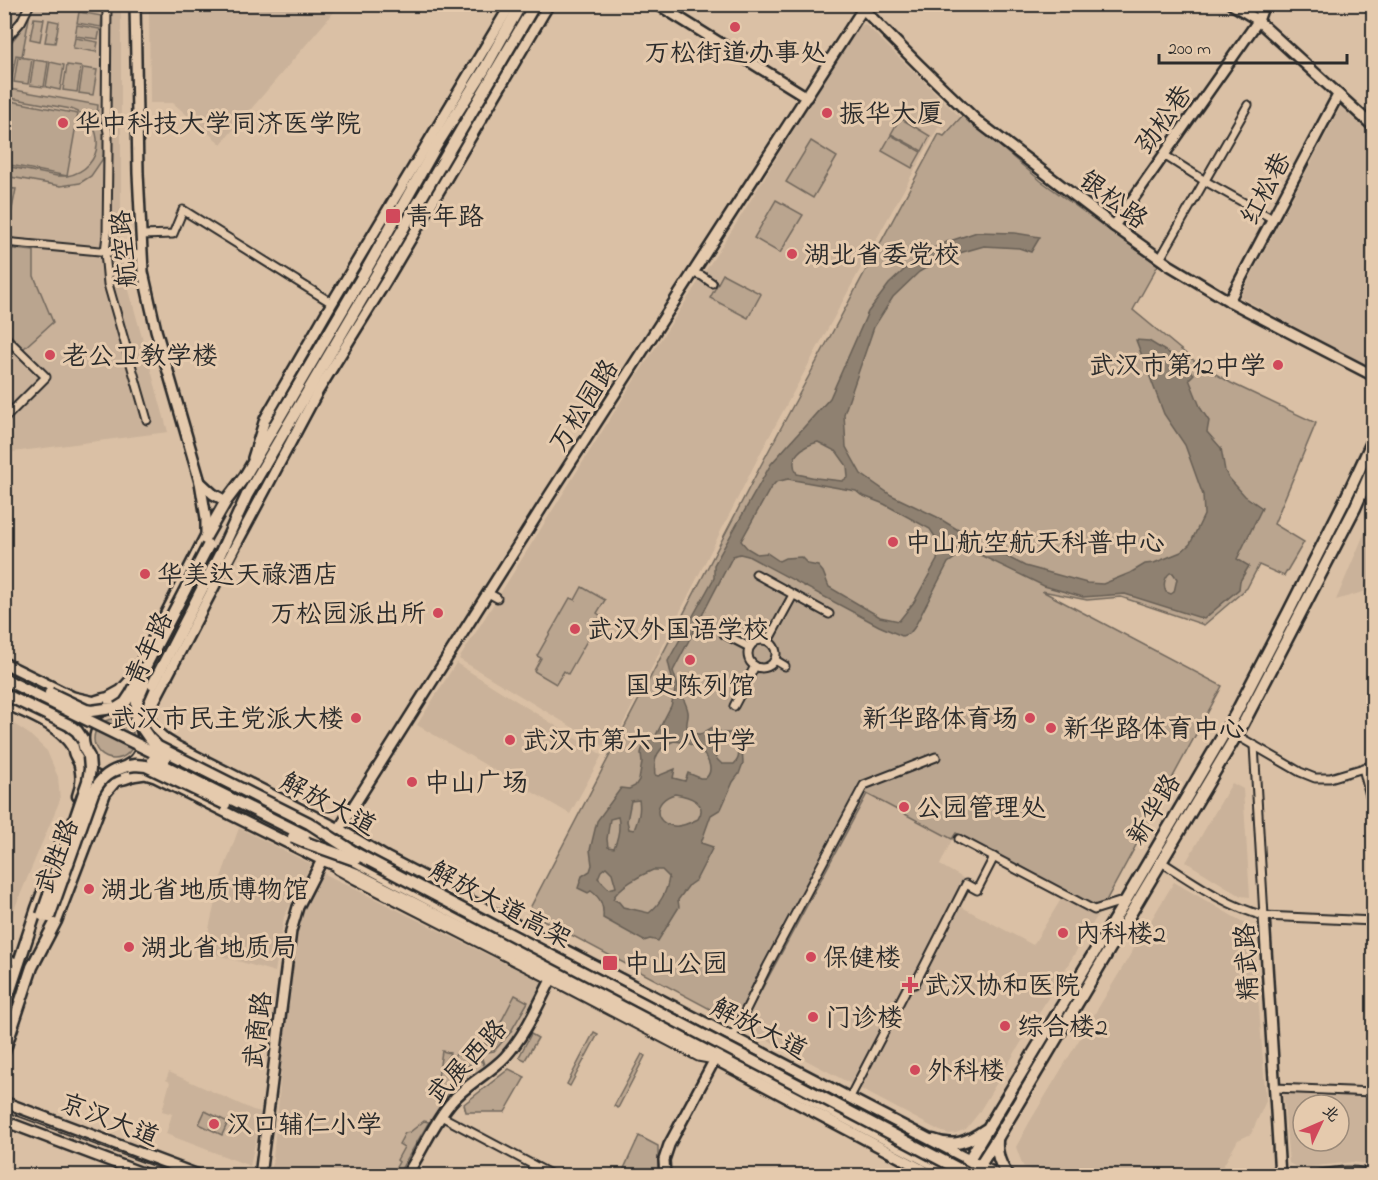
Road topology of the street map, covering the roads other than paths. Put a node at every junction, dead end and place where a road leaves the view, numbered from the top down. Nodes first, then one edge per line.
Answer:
1 (30, 4) edge
2 (107, 4) edge
3 (135, 4) edge
4 (511, 4) edge
5 (521, 4) edge
6 (535, 4) edge
7 (549, 4) edge
8 (657, 4) edge
9 (1231, 4) edge
10 (1264, 4) edge
11 (864, 7) edge
12 (1258, 21) junction
13 (4, 41) edge
14 (480, 75) junction
15 (1338, 95) junction
16 (807, 96) junction
17 (1248, 105) dead end
18 (439, 124) junction
19 (476, 127) junction
20 (1374, 128) edge
21 (420, 155) junction
22 (1164, 155) junction
23 (440, 166) junction
24 (1205, 181) junction
25 (402, 207) junction
26 (1273, 219) junction
27 (1114, 226) junction
28 (141, 235) junction
29 (4, 242) edge
30 (105, 252) junction
31 (142, 255) junction
32 (1160, 259) junction
33 (693, 273) junction
34 (712, 283) dead end
35 (1229, 301) junction
36 (332, 303) junction
37 (326, 314) junction
38 (4, 336) edge
39 (315, 356) junction
40 (1374, 376) edge
41 (323, 384) junction
42 (4, 419) edge
43 (147, 420) dead end
44 (288, 424) junction
45 (1374, 438) edge
46 (1374, 465) edge
47 (247, 471) junction
48 (200, 482) junction
49 (247, 495) junction
50 (226, 501) junction
51 (209, 544) junction
52 (756, 574) dead end
53 (488, 593) junction
54 (793, 595) junction
55 (497, 598) dead end
56 (829, 614) dead end
57 (724, 634) dead end
58 (768, 641) junction
59 (749, 647) junction
60 (775, 660) junction
61 (4, 663) edge
62 (755, 666) junction
63 (785, 666) dead end
64 (4, 671) edge
65 (4, 679) edge
66 (4, 687) edge
67 (4, 694) edge
68 (110, 697) junction
69 (95, 702) junction
70 (4, 703) edge
71 (735, 706) dead end
72 (111, 709) junction
73 (148, 715) junction
74 (144, 725) junction
75 (1236, 735) junction
76 (83, 740) junction
77 (1254, 745) junction
78 (73, 748) junction
79 (936, 757) dead end
80 (79, 761) junction
81 (1374, 765) edge
82 (1364, 768) junction
83 (130, 771) junction
84 (116, 780) junction
85 (1374, 812) edge
86 (339, 830) junction
87 (959, 839) dead end
88 (356, 857) junction
89 (994, 857) junction
90 (322, 860) junction
91 (1160, 861) junction
92 (1126, 900) junction
93 (45, 916) junction
94 (1264, 916) junction
95 (1374, 921) edge
96 (4, 958) edge
97 (20, 963) junction
98 (32, 967) junction
99 (552, 977) junction
100 (4, 1008) edge
101 (732, 1038) junction
102 (4, 1052) edge
103 (715, 1059) junction
104 (1274, 1088) junction
105 (1374, 1092) edge
106 (850, 1097) junction
107 (4, 1102) edge
108 (4, 1108) edge
109 (4, 1116) edge
110 (441, 1116) junction
111 (4, 1121) edge
112 (988, 1128) junction
113 (62, 1133) junction
114 (998, 1137) junction
115 (100, 1138) junction
116 (933, 1140) junction
117 (96, 1155) junction
118 (969, 1159) junction
119 (980, 1165) junction
120 (927, 1174) edge
121 (1374, 1175) edge
122 (150, 1176) edge
123 (201, 1176) edge
124 (260, 1176) edge
125 (406, 1176) edge
126 (554, 1176) edge
127 (665, 1176) edge
128 (958, 1176) edge
129 (973, 1176) edge
130 (1000, 1176) edge
131 (1008, 1176) edge
132 (1280, 1176) edge
133 (1307, 1176) edge

1 - 13 street
2 - 30 street
3 - 28 main road, 航空路
4 - 18 main road
5 - 14 main road, 青年路
6 - 23 main road, 青年路
7 - 19 main road
8 - 16 main road
9 - 12 main road
10 - 12 main road, 劲松巷
11 - 16 main road, 万松园路
11 - 27 main road, 银松路
12 - 15 main road
12 - 22 main road, 劲松巷
14 - 18 main road
14 - 25 main road, 青年路
15 - 20 main road
15 - 26 main road, 红松巷
16 - 33 main road, 万松园路
17 - 24 street
18 - 21 main road
19 - 23 main road
19 - 41 main road
21 - 25 main road
21 - 36 main road
22 - 24 street
22 - 27 main road, 劲松巷
23 - 44 main road, 青年路
24 - 26 street
24 - 32 street
25 - 39 main road, 青年路
26 - 35 main road, 红松巷
27 - 32 main road, 银松路
28 - 31 main road, 航空路
28 - 36 street
29 - 30 street
30 - 31 street
30 - 43 street
31 - 48 main road, 航空路
32 - 35 main road, 银松路
33 - 34 street
33 - 53 main road, 万松园路
35 - 40 main road, 银松路
36 - 37 main road
37 - 39 main road
37 - 47 main road
38 - 42 street
39 - 47 main road, 青年路
41 - 44 main road
41 - 73 main road
44 - 49 main road, 青年路
45 - 92 main road, 新华路
46 - 75 main road, 新华路
47 - 50 main road, 青年路
47 - 51 main road
48 - 50 main road
48 - 51 main road, 航空路
49 - 51 main road
49 - 73 main road, 青年路
50 - 51 main road, 青年路
51 - 68 main road, 青年路
51 - 72 main road, bridge
51 - 74 main road, bridge
52 - 54 street
53 - 55 street
53 - 86 main road, 万松园路
54 - 56 street
54 - 58 street
57 - 59 street
58 - 59 street
58 - 60 street
59 - 62 street
60 - 62 street
60 - 63 street
61 - 69 main road
62 - 71 street
64 - 72 main road, bridge
65 - 88 main road, 解放大道高架, bridge
66 - 88 main road, 解放大道高架, bridge
67 - 76 main road, bridge
68 - 69 main road
68 - 73 main road
69 - 78 main road
70 - 78 main road
72 - 74 main road
72 - 76 main road, bridge
73 - 74 main road
74 - 83 main road, bridge
74 - 86 main road, 解放大道
74 - 88 main road, bridge
75 - 77 street
75 - 91 main road, 新华路
76 - 93 main road, bridge
77 - 82 street
77 - 94 street, 精武路
78 - 80 main road
79 - 101 street
80 - 84 main road
80 - 97 main road, 武胜路
81 - 82 street
82 - 85 street
83 - 84 main road
83 - 88 main road, bridge
83 - 90 main road, 解放大道
83 - 93 main road, bridge
84 - 98 main road, 武胜路
86 - 101 main road, 解放大道
87 - 89 street
88 - 128 main road, 解放大道高架
88 - 129 main road, 解放大道高架, bridge
89 - 92 street
89 - 106 street
90 - 99 main road, 解放大道
90 - 124 main road, 武商路
91 - 94 street
91 - 114 main road, 新华路
92 - 112 main road, 新华路
93 - 97 main road
93 - 98 main road
94 - 95 street
94 - 104 main road, 精武路
96 - 97 street
97 - 100 main road, 武胜路
98 - 102 main road, 武胜路
99 - 103 main road, 解放大道
99 - 110 main road, 武展西路
101 - 106 main road, 解放大道
103 - 120 main road, 解放大道
103 - 127 main road
104 - 105 street
104 - 132 main road, 精武路
106 - 116 main road, 解放大道
107 - 115 main road, 京汉大道
108 - 113 main road
109 - 113 main road
110 - 125 main road, 武展西路
110 - 126 street
111 - 117 main road, 京汉大道
112 - 116 main road
112 - 118 main road, 新华路
113 - 115 main road
113 - 117 main road
114 - 119 main road, 新华路
114 - 131 main road
115 - 123 main road, 京汉大道
116 - 118 main road, 解放大道
117 - 122 main road, 京汉大道
118 - 119 main road, 解放大道
118 - 128 main road, 新华路
119 - 129 main road, 新华路
119 - 130 main road, 解放大道
121 - 133 street

